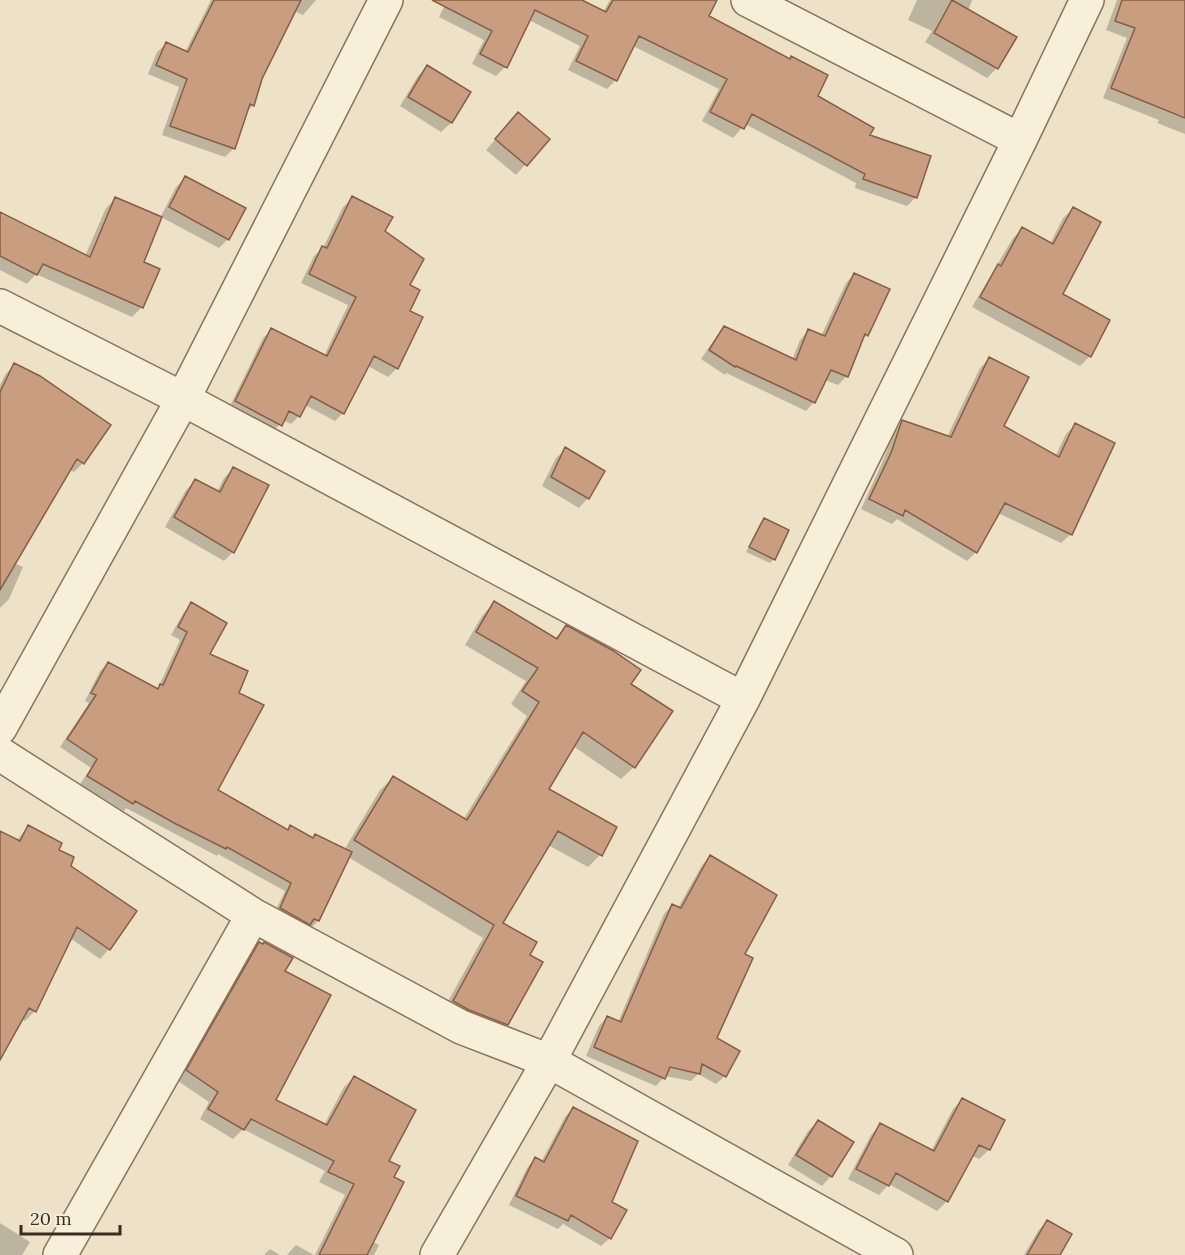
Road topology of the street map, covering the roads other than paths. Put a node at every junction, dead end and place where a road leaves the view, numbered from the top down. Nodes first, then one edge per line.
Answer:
1 (386, 0) edge
2 (748, 0) edge
3 (1087, 0) edge
4 (1020, 140) junction
5 (0, 306) edge
6 (183, 399) junction
7 (743, 699) junction
8 (0, 728) edge
9 (0, 754) edge
10 (253, 915) junction
11 (549, 1061) junction
12 (60, 1255) edge
13 (438, 1255) edge
14 (896, 1255) edge

1 - 6 street
2 - 4 street
3 - 4 street
4 - 7 street
5 - 6 street
6 - 7 street
6 - 8 street
7 - 11 street
9 - 10 street
10 - 11 street
10 - 12 street
11 - 13 street
11 - 14 street

